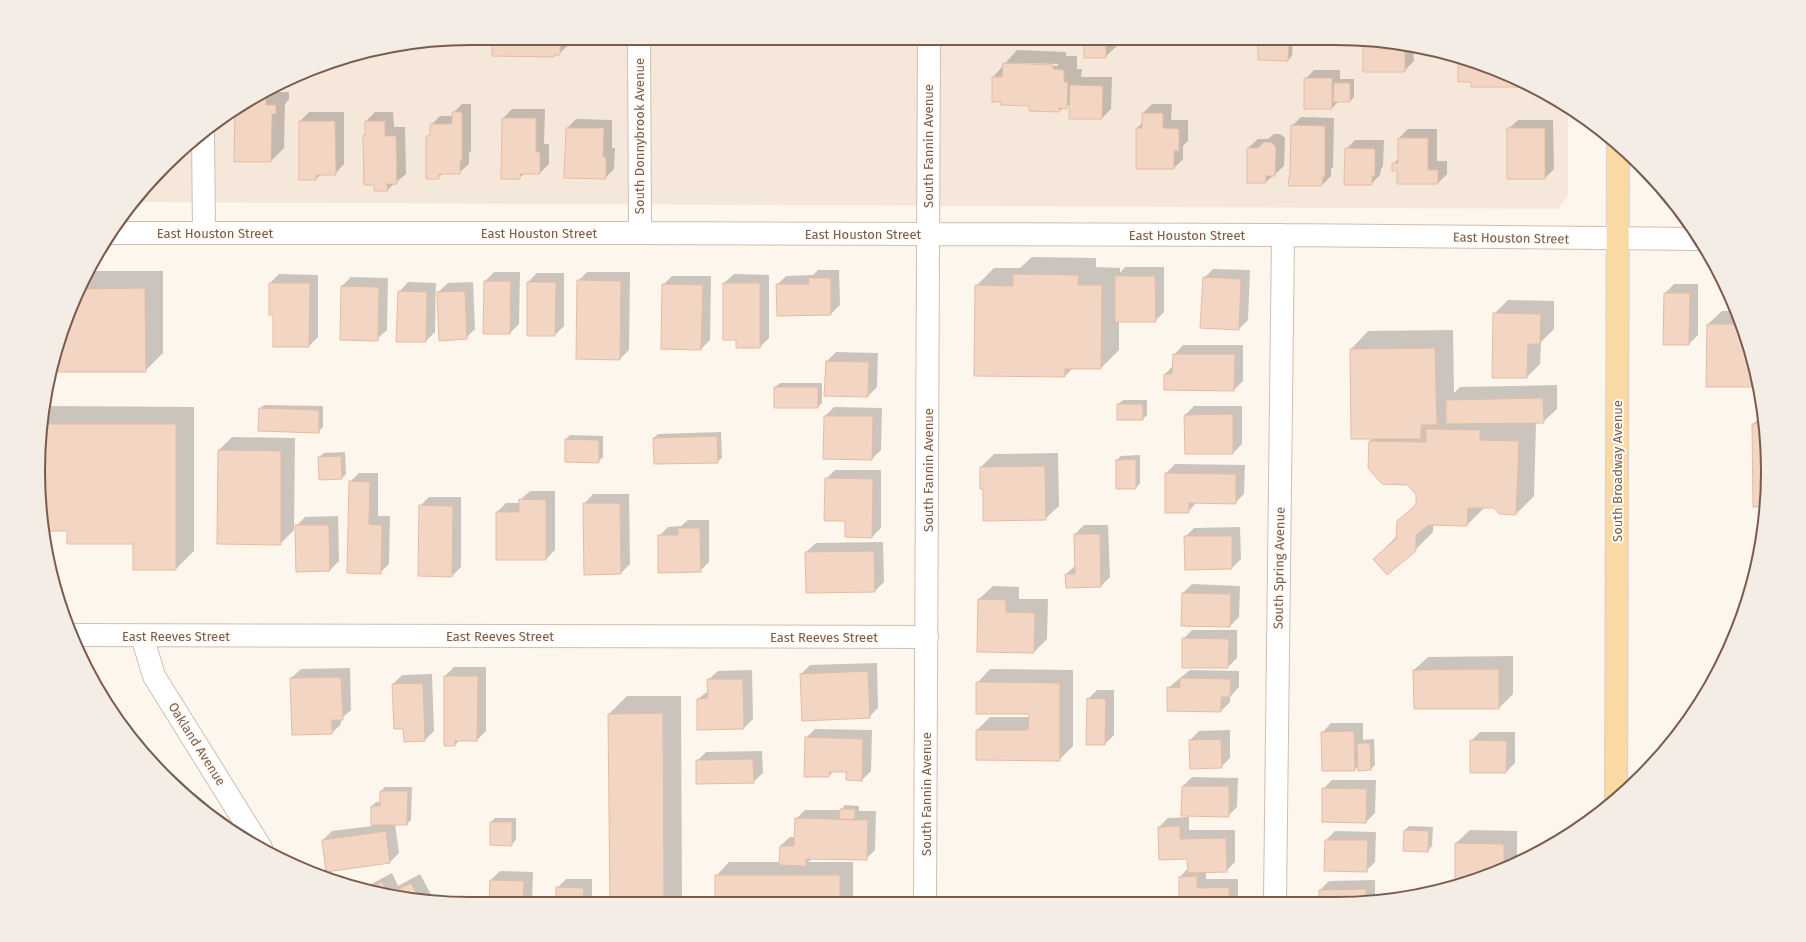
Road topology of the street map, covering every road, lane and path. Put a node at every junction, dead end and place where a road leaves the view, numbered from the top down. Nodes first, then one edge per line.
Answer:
1 (639, 45) edge
2 (929, 45) edge
3 (203, 140) edge
4 (1618, 153) edge
5 (204, 233) junction
6 (640, 233) junction
7 (117, 234) edge
8 (928, 234) junction
9 (1283, 235) junction
10 (1617, 239) junction
11 (1692, 239) edge
12 (78, 636) edge
13 (142, 636) junction
14 (928, 637) junction
15 (1616, 791) edge
16 (255, 838) edge
17 (925, 897) edge
18 (1275, 897) edge

1 - 6 street, South Donnybrook Avenue
2 - 8 street, South Fannin Avenue
3 - 5 street
4 - 10 main road, South Broadway Avenue
5 - 6 street, East Houston Street
5 - 7 street, East Houston Street
6 - 8 street, East Houston Street
8 - 9 street, East Houston Street
8 - 14 street, South Fannin Avenue
9 - 10 street, East Houston Street
9 - 18 street, South Spring Avenue
10 - 11 street, East Houston Street
10 - 15 main road, South Broadway Avenue
12 - 13 street, East Reeves Street
13 - 14 street, East Reeves Street
13 - 16 street, Oakland Avenue
14 - 17 street, South Fannin Avenue

